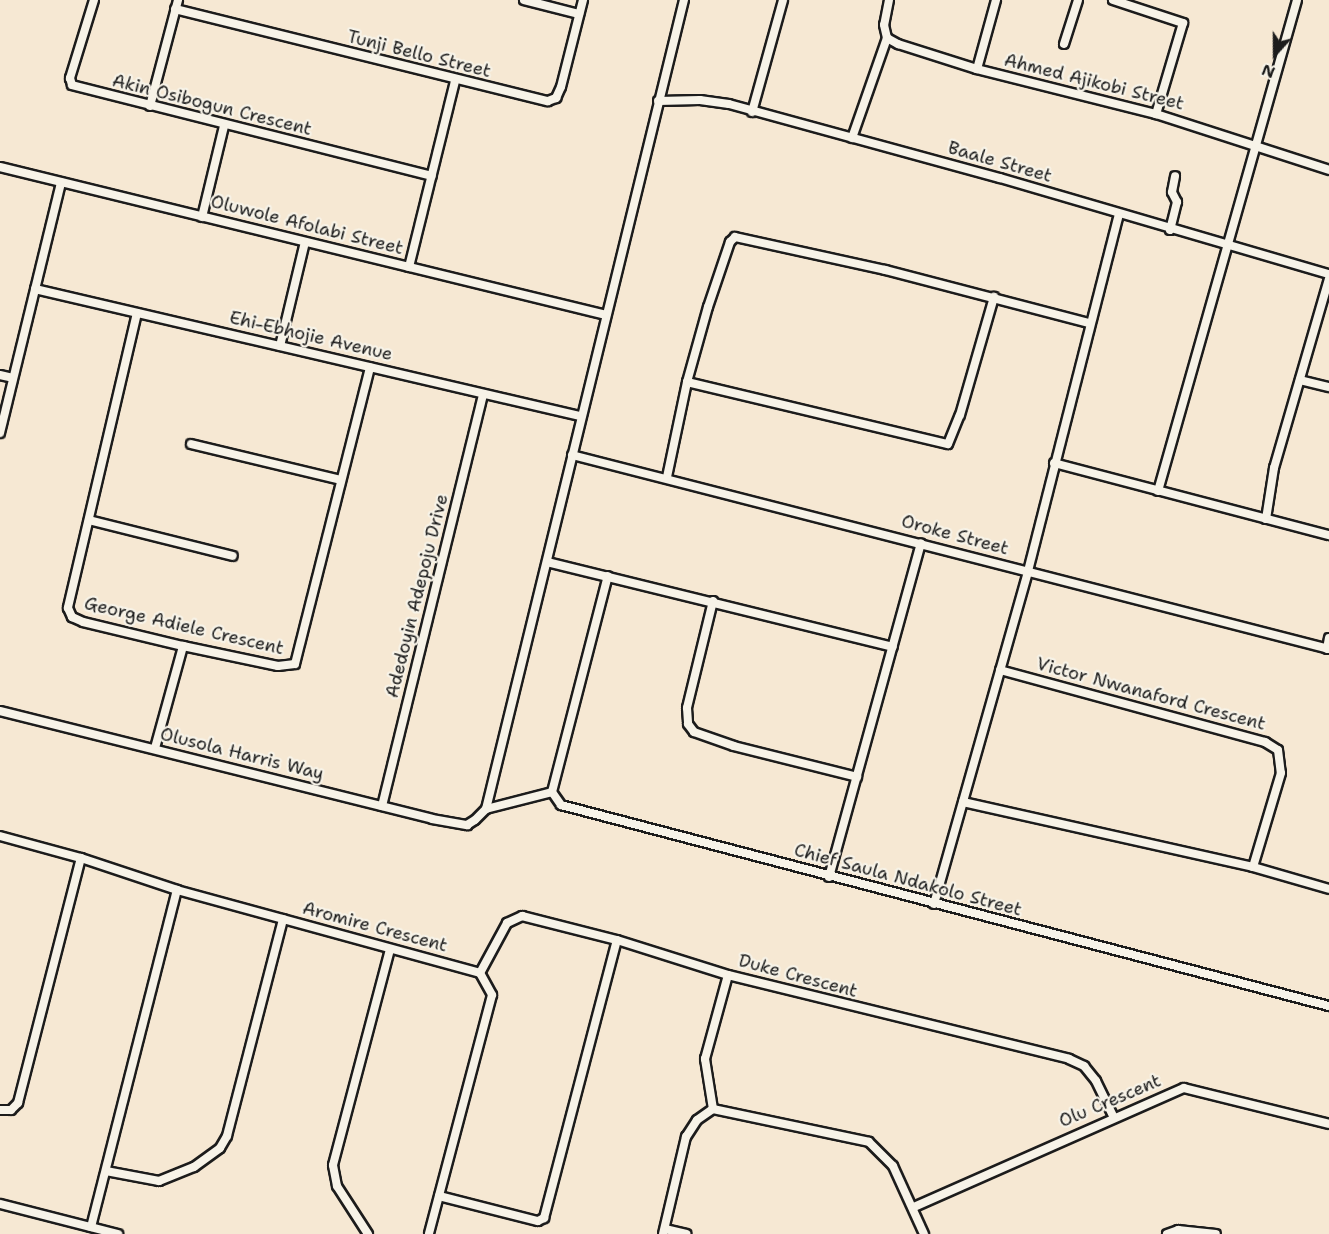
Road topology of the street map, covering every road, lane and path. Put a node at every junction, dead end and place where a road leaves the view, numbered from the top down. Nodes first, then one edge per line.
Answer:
1 (94, 0) edge
2 (524, 0) edge
3 (583, 0) edge
4 (684, 0) edge
5 (783, 0) edge
6 (889, 0) edge
7 (996, 0) edge
8 (1078, 0) edge
9 (1113, 0) edge
10 (1298, 0) edge
11 (176, 5) edge
12 (579, 14) junction
13 (887, 38) junction
14 (1064, 44) dead end
15 (977, 69) junction
16 (455, 81) junction
17 (658, 101) junction
18 (150, 106) junction
19 (752, 112) junction
20 (1156, 114) junction
21 (224, 126) junction
22 (852, 138) junction
23 (1257, 144) junction
24 (0, 167) edge
25 (1329, 170) edge
26 (432, 176) junction
27 (1175, 176) dead end
28 (61, 182) junction
29 (1119, 215) junction
30 (202, 216) junction
31 (1170, 230) junction
32 (305, 242) junction
33 (1228, 247) junction
34 (409, 267) junction
35 (1329, 274) edge
36 (1329, 279) edge
37 (35, 289) junction
38 (994, 297) junction
39 (137, 313) junction
40 (606, 315) junction
41 (1089, 323) junction
42 (280, 346) junction
43 (370, 367) junction
44 (0, 375) edge
45 (13, 378) junction
46 (1300, 380) junction
47 (687, 382) junction
48 (1329, 387) edge
49 (483, 394) junction
50 (580, 416) junction
51 (0, 433) edge
52 (191, 444) dead end
53 (572, 455) junction
54 (1054, 463) junction
55 (667, 477) junction
56 (341, 480) junction
57 (1158, 491) junction
58 (1266, 519) junction
59 (89, 520) junction
60 (1329, 535) edge
61 (921, 543) junction
62 (233, 556) dead end
63 (548, 562) junction
64 (1028, 571) junction
65 (608, 576) junction
66 (713, 601) junction
67 (1329, 638) edge
68 (183, 646) junction
69 (892, 647) junction
70 (1328, 649) edge
71 (1000, 670) junction
72 (0, 711) edge
73 (154, 748) junction
74 (857, 777) junction
75 (552, 792) junction
76 (963, 802) junction
77 (382, 806) junction
78 (486, 809) junction
79 (0, 836) edge
80 (81, 858) junction
81 (1253, 867) junction
82 (829, 877) junction
83 (177, 890) junction
84 (1329, 890) edge
85 (934, 904) junction
86 (283, 919) junction
87 (617, 939) junction
88 (390, 949) junction
89 (480, 974) junction
90 (728, 975) junction
91 (1329, 1006) edge
92 (713, 1109) junction
93 (0, 1110) edge
94 (1113, 1116) junction
95 (1329, 1124) edge
96 (106, 1171) junction
97 (439, 1196) junction
98 (0, 1204) edge
99 (914, 1207) junction
100 (92, 1227) junction
101 (664, 1231) edge
102 (118, 1234) edge
103 (368, 1234) edge
104 (429, 1234) edge
105 (686, 1234) edge
106 (924, 1234) edge
107 (1167, 1234) edge
108 (1216, 1234) edge

1 - 18 street, Akin Osibogun Crescent
2 - 12 street
3 - 12 street, Tunji Bello Street
4 - 17 street
5 - 19 street
6 - 13 street
7 - 15 street
8 - 14 street
9 - 20 street
10 - 23 street
11 - 16 street, Tunji Bello Street
11 - 18 street
12 - 16 street, Tunji Bello Street
13 - 15 street, Ahmed Ajikobi Street
13 - 22 street
15 - 20 street, Ahmed Ajikobi Street
16 - 26 street
17 - 19 street, Baale Street
17 - 40 street
18 - 21 street, Akin Osibogun Crescent
19 - 22 street, Baale Street
20 - 23 street, Ahmed Ajikobi Street
21 - 26 street, Akin Osibogun Crescent
21 - 30 street
22 - 29 street, Baale Street
23 - 25 street, Ahmed Ajikobi Street
23 - 33 street
24 - 28 street, Oluwole Afolabi Street
26 - 34 street
27 - 31 street
28 - 30 street, Oluwole Afolabi Street
28 - 37 street
29 - 31 street, Baale Street
29 - 41 street
30 - 32 street, Oluwole Afolabi Street
31 - 33 street, Baale Street
32 - 34 street, Oluwole Afolabi Street
32 - 42 street
33 - 35 street, Baale Street
33 - 57 street
34 - 40 street, Oluwole Afolabi Street
36 - 46 street
37 - 39 street, Ehi-Ebhojie Avenue
37 - 45 street
38 - 41 street
38 - 47 street
38 - 47 street
39 - 42 street, Ehi-Ebhojie Avenue
39 - 59 street, George Adiele Crescent
40 - 50 street
41 - 54 street
42 - 43 street, Ehi-Ebhojie Avenue
43 - 49 street, Ehi-Ebhojie Avenue
43 - 56 street, George Adiele Crescent
44 - 45 street
45 - 51 street
46 - 48 street
46 - 58 street
47 - 55 street
49 - 50 street, Ehi-Ebhojie Avenue
49 - 77 street, Adedoyin Adepoju Drive
50 - 53 street
52 - 56 street
53 - 55 street, Oroke Street
53 - 63 street
54 - 57 street
54 - 64 street
55 - 61 street, Oroke Street
56 - 68 street, George Adiele Crescent
57 - 58 street
58 - 60 street
59 - 62 street
59 - 68 street, George Adiele Crescent
61 - 64 street, Oroke Street
61 - 69 street
63 - 65 street
63 - 78 street
64 - 70 street, Oroke Street
64 - 71 street
65 - 66 street
65 - 75 street
66 - 69 street
66 - 74 street
67 - 70 street
68 - 73 street
69 - 74 street
71 - 76 street
71 - 81 street, Victor Nwanaford Crescent
72 - 73 street, Olusola Harris Way
73 - 77 street, Olusola Harris Way
74 - 82 street
75 - 78 street
75 - 82 street, Chief Saula Ndakolo Street
76 - 81 street
76 - 85 street
77 - 78 street, Olusola Harris Way
79 - 80 street, Aromire Crescent
80 - 83 street, Aromire Crescent
80 - 93 street
81 - 84 street
82 - 85 street, Chief Saula Ndakolo Street
83 - 86 street, Aromire Crescent
83 - 96 street
85 - 91 street, Chief Saula Ndakolo Street
86 - 88 street, Aromire Crescent
86 - 96 street
87 - 89 street, Duke Crescent
87 - 90 street, Duke Crescent
87 - 97 street
88 - 89 street, Aromire Crescent
88 - 103 street
89 - 97 street
90 - 92 street
90 - 94 street, Duke Crescent
92 - 99 street
92 - 101 street
94 - 95 street, Olu Crescent
94 - 99 street, Olu Crescent
96 - 100 street
97 - 104 street
98 - 100 street
99 - 106 street
100 - 102 street
101 - 105 street
107 - 108 street

